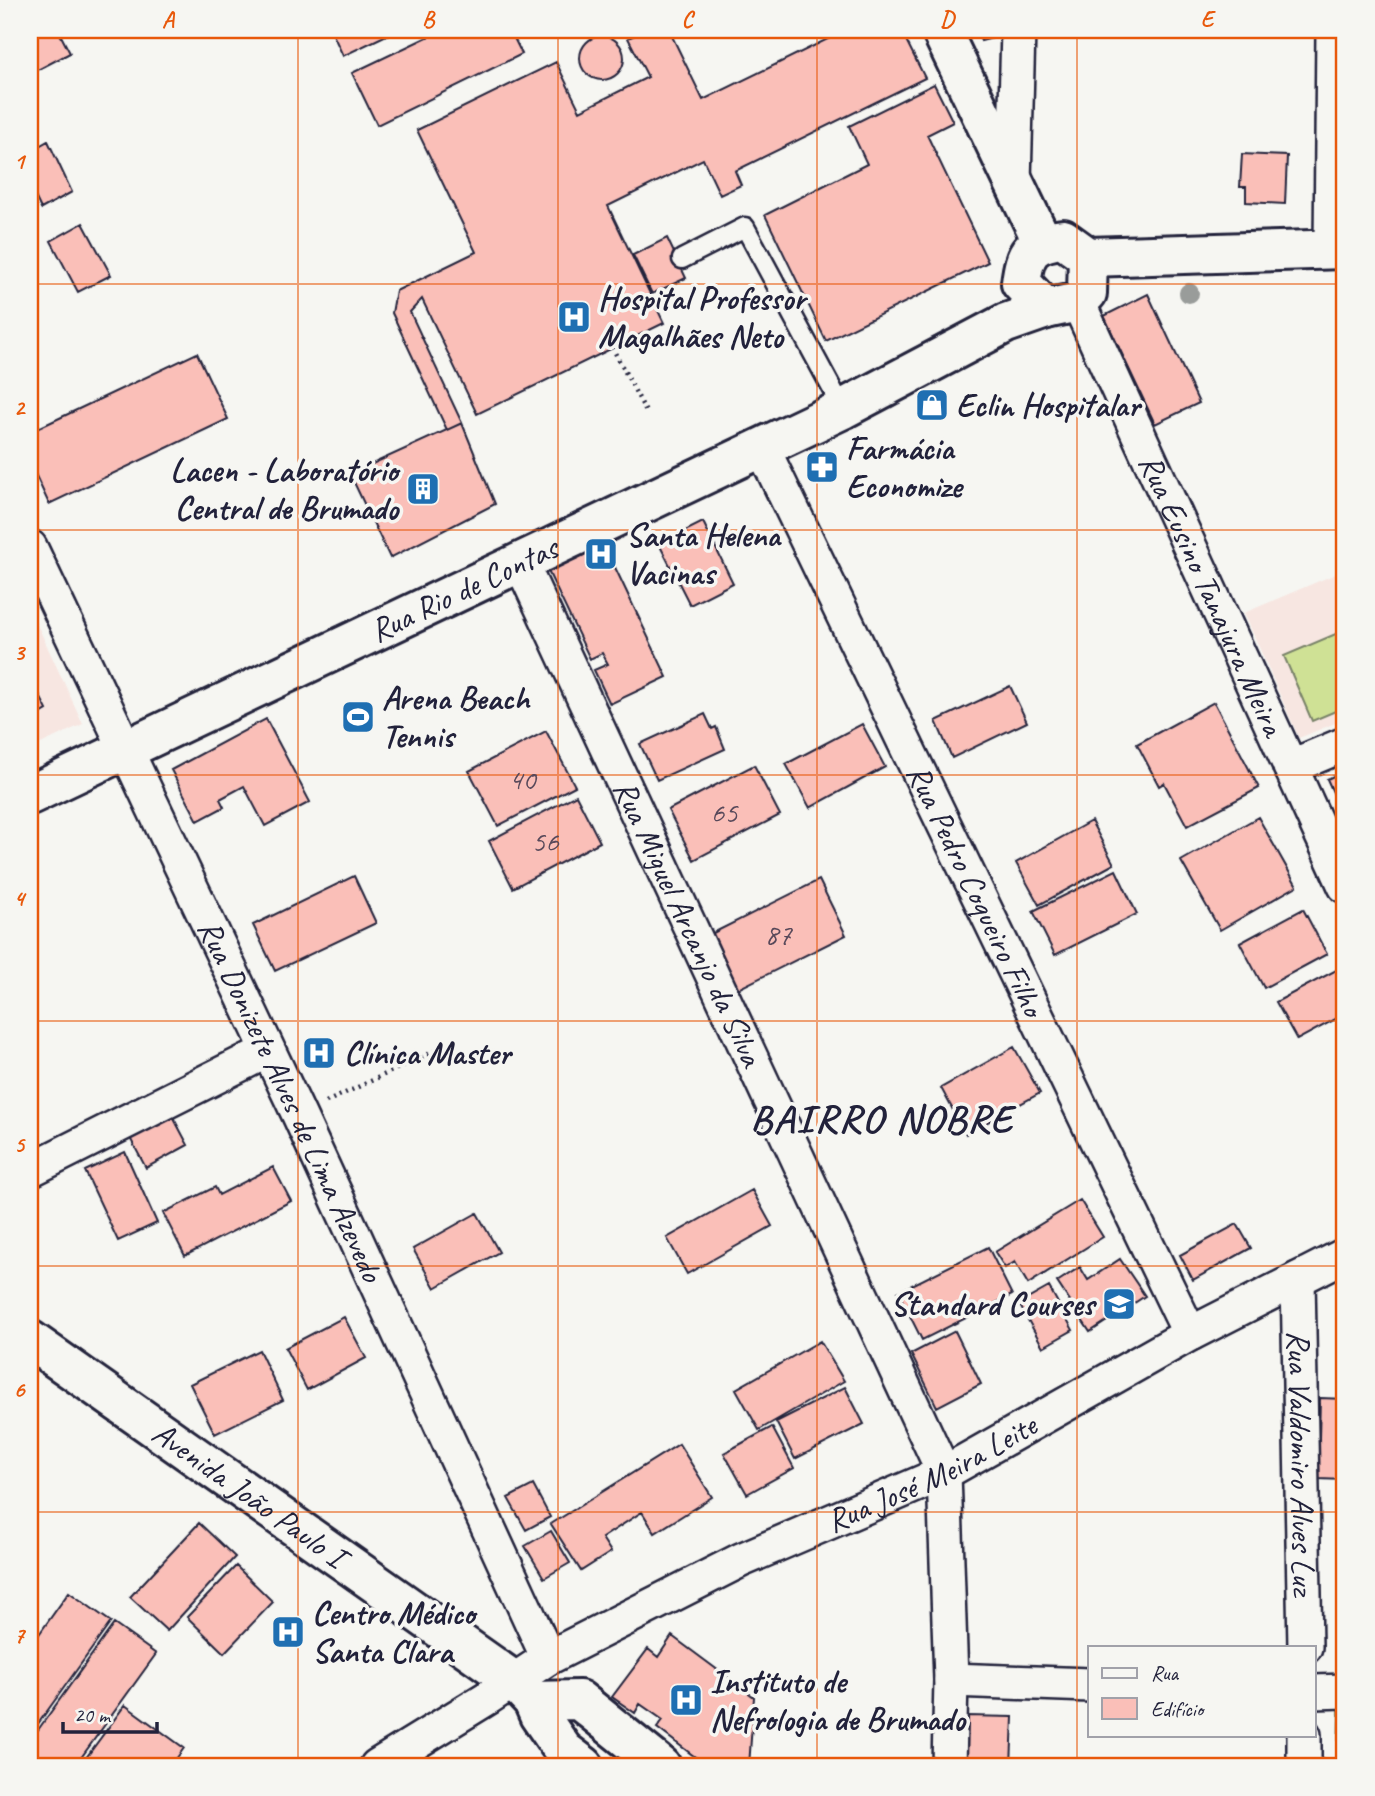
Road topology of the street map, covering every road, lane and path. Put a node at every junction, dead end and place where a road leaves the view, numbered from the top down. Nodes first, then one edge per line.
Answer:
1 (941, 30) edge
2 (1018, 30) edge
3 (1333, 30) edge
4 (1014, 181) junction
5 (1042, 241) junction
6 (1338, 248) edge
7 (1157, 254) junction
8 (1088, 257) junction
9 (682, 259) dead end
10 (1048, 298) junction
11 (612, 347) dead end
12 (842, 409) junction
13 (646, 412) dead end
14 (762, 446) junction
15 (30, 547) edge
16 (521, 563) junction
17 (1345, 744) edge
18 (127, 750) junction
19 (1290, 767) junction
20 (30, 795) edge
21 (1345, 886) edge
22 (439, 1049) dead end
23 (267, 1051) junction
24 (299, 1115) junction
25 (30, 1170) edge
26 (1345, 1255) edge
27 (1298, 1279) junction
28 (1190, 1334) junction
29 (30, 1340) edge
30 (944, 1474) junction
31 (1305, 1646) edge
32 (548, 1658) junction
33 (951, 1680) junction
34 (1088, 1685) edge
35 (1345, 1691) edge
36 (1316, 1692) edge
37 (512, 1693) junction
38 (1304, 1736) edge
39 (377, 1766) edge
40 (584, 1766) edge
41 (661, 1766) edge
42 (949, 1766) edge
43 (1304, 1766) edge

1 - 4 street
2 - 4 street
3 - 6 street
4 - 5 street
5 - 8 street
5 - 10 street
6 - 7 street
7 - 8 street
7 - 10 street
8 - 10 street
9 - 12 lane
10 - 12 street, Rua Rio de Contas
10 - 19 street, Rua Eusino Tanajura Meira
11 - 13 path
12 - 14 street, Rua Rio de Contas
14 - 16 street, Rua Rio de Contas
14 - 28 street, Rua Pedro Coqueiro Filho
15 - 18 street, Rua Donizete Alves de Lima Azevedo
16 - 18 street, Rua Rio de Contas
16 - 30 street, Rua Miguel Arcanjo da Silva
17 - 19 street
18 - 20 street, Rua Rio de Contas
18 - 23 street, Rua Donizete Alves de Lima Azevedo
19 - 21 street, Rua Eusino Tanajura Meira
22 - 24 path
23 - 24 street, Rua Donizete Alves de Lima Azevedo
23 - 25 street
24 - 32 street, Rua Donizete Alves de Lima Azevedo
26 - 27 street, Rua José Meira Leite
27 - 28 street, Rua José Meira Leite
27 - 31 street, Rua Valdomiro Alves Luz
28 - 30 street, Rua José Meira Leite
29 - 37 street, Avenida João Paulo I
30 - 32 street, Rua José Meira Leite
30 - 33 street
32 - 37 street, Rua José Meira Leite
33 - 34 street
33 - 42 street
35 - 36 street
37 - 39 street, Rua José Meira Leite
37 - 40 street, Avenida João Paulo I
37 - 41 street
38 - 43 street

